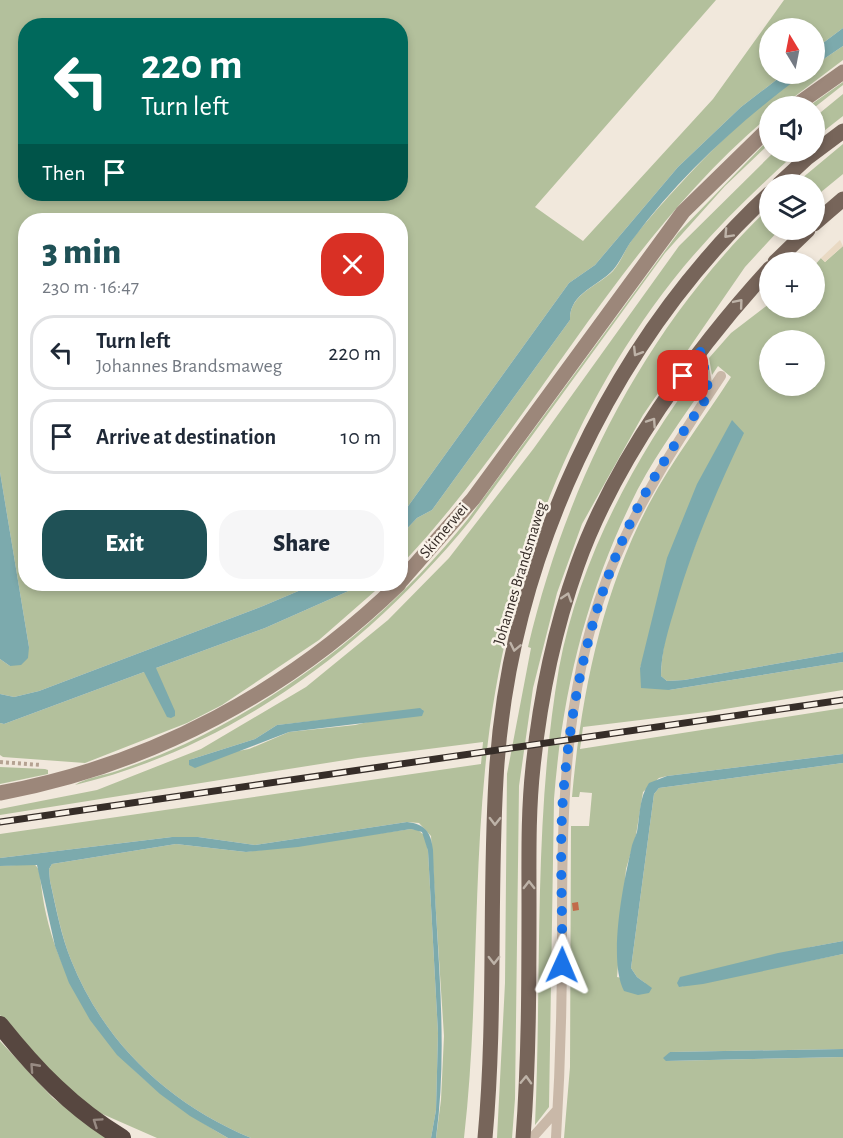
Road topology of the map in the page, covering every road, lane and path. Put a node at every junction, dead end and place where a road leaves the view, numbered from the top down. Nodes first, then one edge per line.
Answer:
1 (843, 72) edge
2 (809, 96) edge
3 (843, 131) edge
4 (759, 138) edge
5 (790, 174) edge
6 (843, 199) edge
7 (759, 204) edge
8 (825, 215) edge
9 (798, 240) edge
10 (786, 252) edge
11 (759, 281) edge
12 (701, 351) junction
13 (722, 376) dead end
14 (709, 394) junction
15 (408, 574) edge
16 (391, 591) edge
17 (0, 762) edge
18 (47, 766) dead end
19 (0, 793) edge
20 (0, 1025) edge
21 (557, 1110) junction
22 (122, 1138) edge
23 (485, 1138) edge
24 (523, 1138) edge
25 (532, 1138) edge
26 (556, 1138) edge

1 - 2 street
3 - 5 main road
4 - 15 street, Skimerwei
6 - 8 main road
7 -> 23 main road, Johannes Brandsmaweg
9 - 10 main road
12 -> 11 main road
12 - 14 lane
24 -> 12 main road
13 - 14 lane
14 - 21 lane
16 - 19 street, Skimerwei
17 - 18 path
22 -> 20 highway
21 - 25 lane
21 - 26 lane

